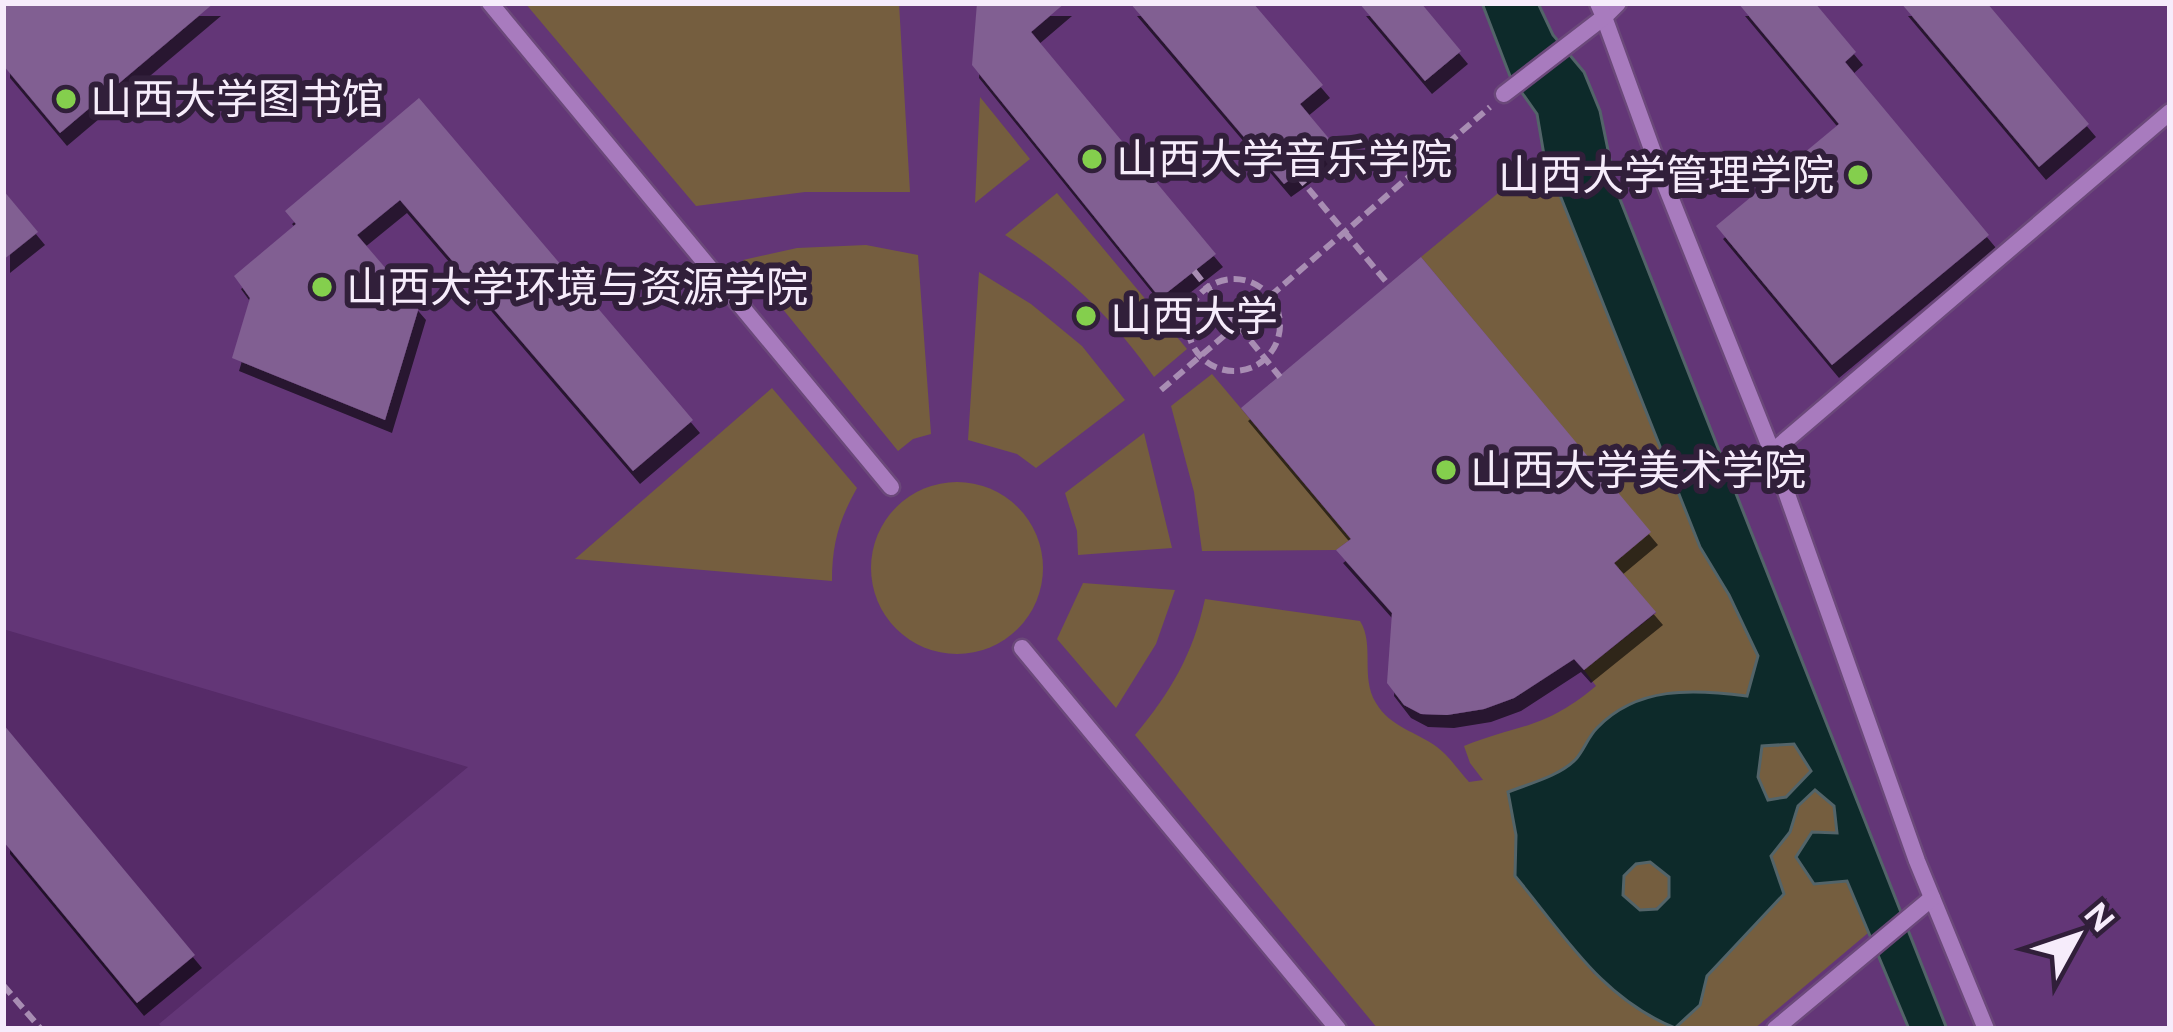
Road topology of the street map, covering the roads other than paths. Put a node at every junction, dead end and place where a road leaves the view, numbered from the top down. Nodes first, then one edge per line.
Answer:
1 (490, 3) edge
2 (1618, 3) edge
3 (1601, 10) edge
4 (1504, 94) road end
5 (2170, 112) edge
6 (1772, 452) junction
7 (891, 487) dead end
8 (1022, 648) dead end
9 (1932, 898) junction
10 (1339, 1029) edge
11 (1775, 1029) edge
12 (1986, 1029) edge

1 - 7 lane
2 - 3 lane
3 - 4 lane
3 - 6 lane
5 - 6 lane
6 - 9 lane
8 - 10 lane
9 - 11 lane
9 - 12 lane

